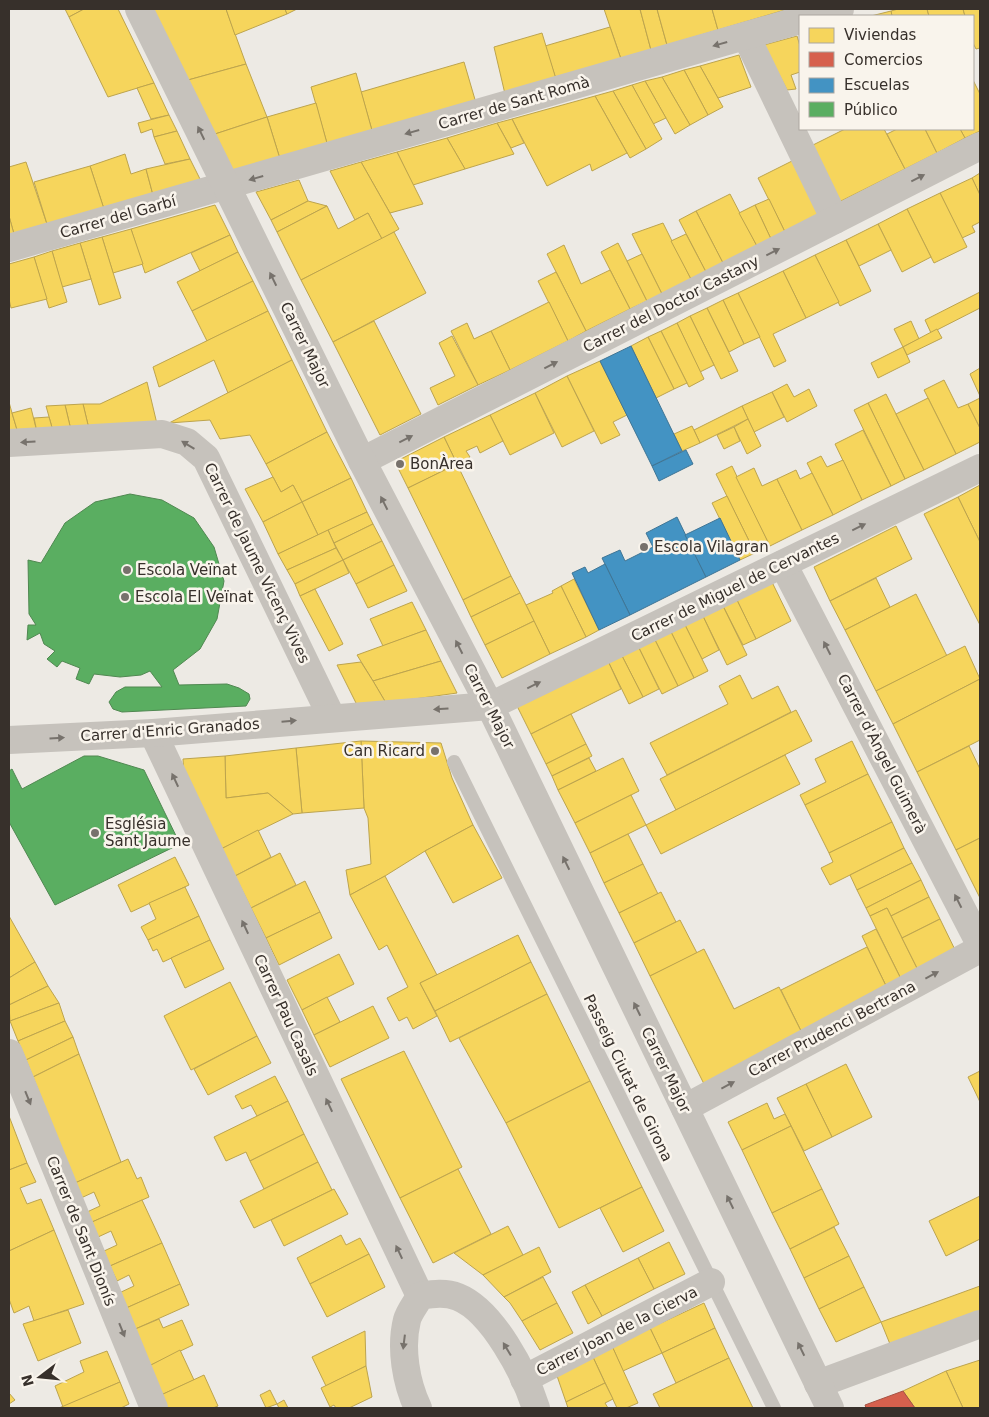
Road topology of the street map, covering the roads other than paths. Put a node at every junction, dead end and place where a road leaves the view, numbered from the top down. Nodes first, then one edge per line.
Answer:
1 (139, 9) edge
2 (840, 9) edge
3 (818, 15) edge
4 (799, 20) edge
5 (746, 36) junction
6 (980, 146) edge
7 (227, 186) junction
8 (835, 220) junction
9 (9, 248) edge
10 (9, 443) edge
11 (362, 461) junction
12 (980, 468) edge
13 (783, 564) junction
14 (490, 706) junction
15 (332, 718) junction
16 (153, 733) junction
17 (9, 740) edge
18 (454, 762) dead end
19 (980, 944) edge
20 (980, 949) edge
21 (9, 1056) edge
22 (685, 1108) junction
23 (710, 1282) junction
24 (420, 1296) junction
25 (980, 1324) edge
26 (524, 1379) junction
27 (818, 1384) junction
28 (154, 1408) edge
29 (418, 1408) edge
30 (536, 1408) edge
31 (774, 1408) edge
32 (830, 1408) edge

7 -> 1 street, Carrer Major
2 - 3 street
4 - 5 street, Carrer de Sant Romà
5 -> 7 street, Carrer de Sant Romà
5 - 8 street
8 -> 6 street, Carrer del Doctor Castany
7 - 9 street, Carrer del Garbí
11 -> 7 street, Carrer Major
11 -> 8 street, Carrer del Doctor Castany
15 -> 10 street, Carrer de Jaume Vicenç Vives
14 -> 11 street, Carrer Major
13 -> 12 street, Carrer de Miguel de Cervantes
14 -> 13 street, Carrer de Miguel de Cervantes
19 -> 13 street, Carrer d'Àngel Guimerà
14 -> 15 street, Carrer d'Enric Granados
22 -> 14 street, Carrer Major
16 -> 15 street, Carrer d'Enric Granados
17 -> 16 street, Carrer d'Enric Granados
24 -> 16 street, Carrer Pau Casals
18 - 23 lane, Passeig Ciutat de Girona
22 -> 20 street, Carrer Prudenci Bertrana
21 -> 28 street, Carrer de Sant Dionís
27 -> 22 street, Carrer Major
23 - 26 street, Carrer Joan de la Cierva
23 - 31 lane, Passeig Ciutat de Girona
26 -> 24 street
24 -> 29 street
25 - 27 street
26 - 30 street
27 - 32 street, Carrer Major

